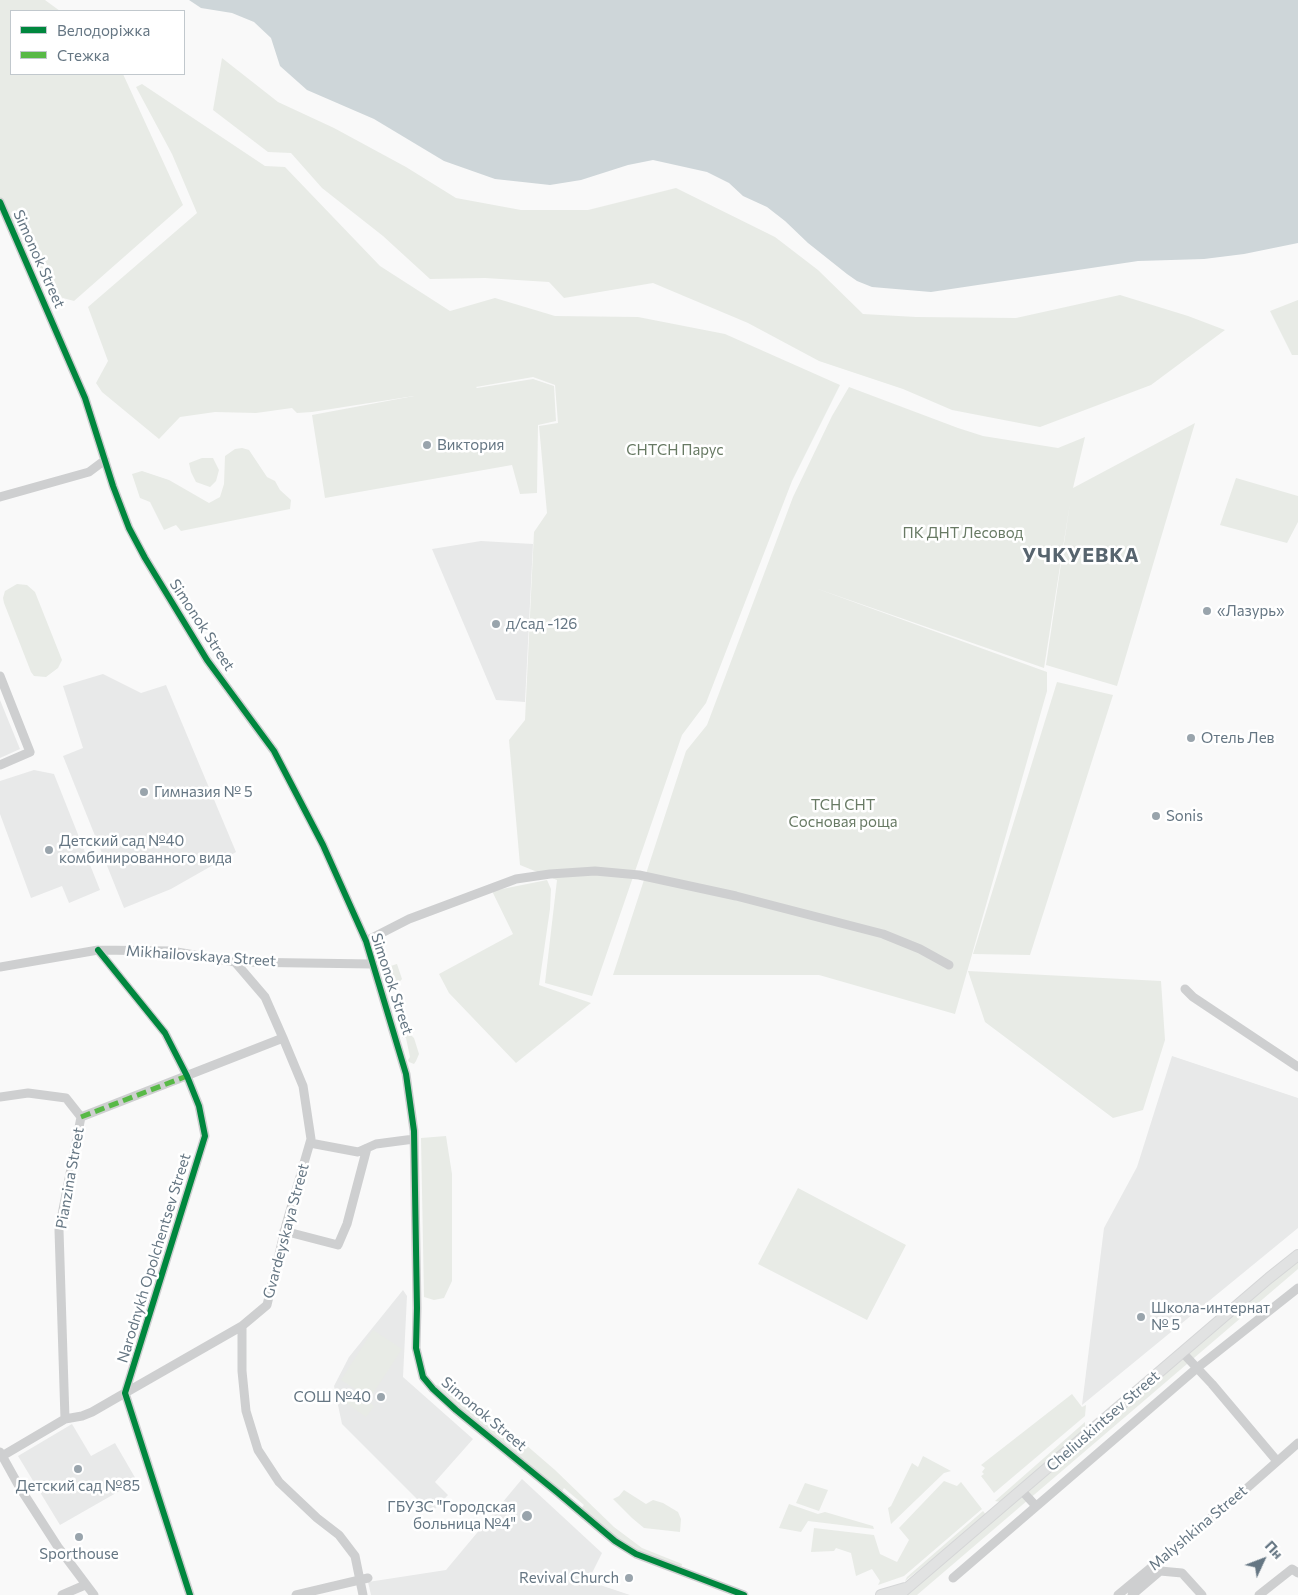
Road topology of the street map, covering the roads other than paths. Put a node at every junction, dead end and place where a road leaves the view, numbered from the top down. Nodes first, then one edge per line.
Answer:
1 (0, 202) edge
2 (105, 460) junction
3 (0, 497) edge
4 (0, 676) edge
5 (0, 765) edge
6 (366, 941) junction
7 (98, 950) junction
8 (235, 962) junction
9 (373, 964) junction
10 (949, 965) dead end
11 (0, 968) edge
12 (1185, 989) dead end
13 (283, 1038) junction
14 (1298, 1067) edge
15 (187, 1076) junction
16 (0, 1097) edge
17 (81, 1117) junction
18 (414, 1139) junction
19 (310, 1143) junction
20 (366, 1148) junction
21 (284, 1231) junction
22 (1298, 1255) edge
23 (1298, 1288) edge
24 (242, 1326) junction
25 (1182, 1352) junction
26 (1198, 1368) junction
27 (125, 1393) junction
28 (65, 1419) junction
29 (1298, 1443) edge
30 (1, 1454) edge
31 (1278, 1461) junction
32 (1022, 1491) junction
33 (1036, 1506) junction
34 (1298, 1574) edge
35 (953, 1578) dead end
36 (364, 1579) junction
37 (84, 1584) junction
38 (908, 1587) junction
39 (62, 1595) edge
40 (94, 1595) edge
41 (190, 1595) edge
42 (296, 1595) edge
43 (363, 1595) edge
44 (744, 1595) edge
45 (881, 1595) edge
46 (899, 1595) edge
47 (1118, 1595) edge
48 (1132, 1595) edge
49 (1202, 1595) edge
50 (1259, 1595) edge

1 - 2 street, Simonok Street
2 - 3 street
2 - 6 street, Simonok Street
4 - 5 street
6 - 9 street, Simonok Street
6 - 10 street
7 - 8 street, Mikhailovskaya Street
7 - 11 street, Mikhailovskaya Street
7 - 15 street, Narodnykh Opolchentsev Street
8 - 9 street, Mikhailovskaya Street
8 - 13 street, Gvardeyskaya Street
9 - 18 street, Simonok Street
12 - 14 street
13 - 15 street
13 - 19 street, Gvardeyskaya Street
15 - 17 street
15 - 27 street, Narodnykh Opolchentsev Street
16 - 17 street, Pianzina Street
17 - 28 street, Pianzina Street
18 - 20 street
18 - 44 street, Simonok Street
19 - 20 street
19 - 21 street, Gvardeyskaya Street
20 - 21 street
21 - 24 street, Gvardeyskaya Street
22 - 25 main road, Cheliuskintsev Street
23 - 26 street, Cheliuskintsev Street
24 - 27 street, Gvardeyskaya Street
24 - 36 street
25 - 26 street
25 - 32 main road, Cheliuskintsev Street
26 - 31 street
26 - 33 street, Cheliuskintsev Street
27 - 28 street, Gvardeyskaya Street
27 - 41 street
28 - 30 street, Gvardeyskaya Street
29 - 31 street, Malyshkina Street
30 - 37 street
31 - 47 street, Malyshkina Street
32 - 33 street
32 - 38 main road, Cheliuskintsev Street
33 - 35 street, Cheliuskintsev Street
34 - 50 street
36 - 42 street
36 - 43 street
37 - 39 street
37 - 40 street
38 - 45 main road, Cheliuskintsev Street
38 - 46 main road, Cheliuskintsev Street
48 - 49 street

